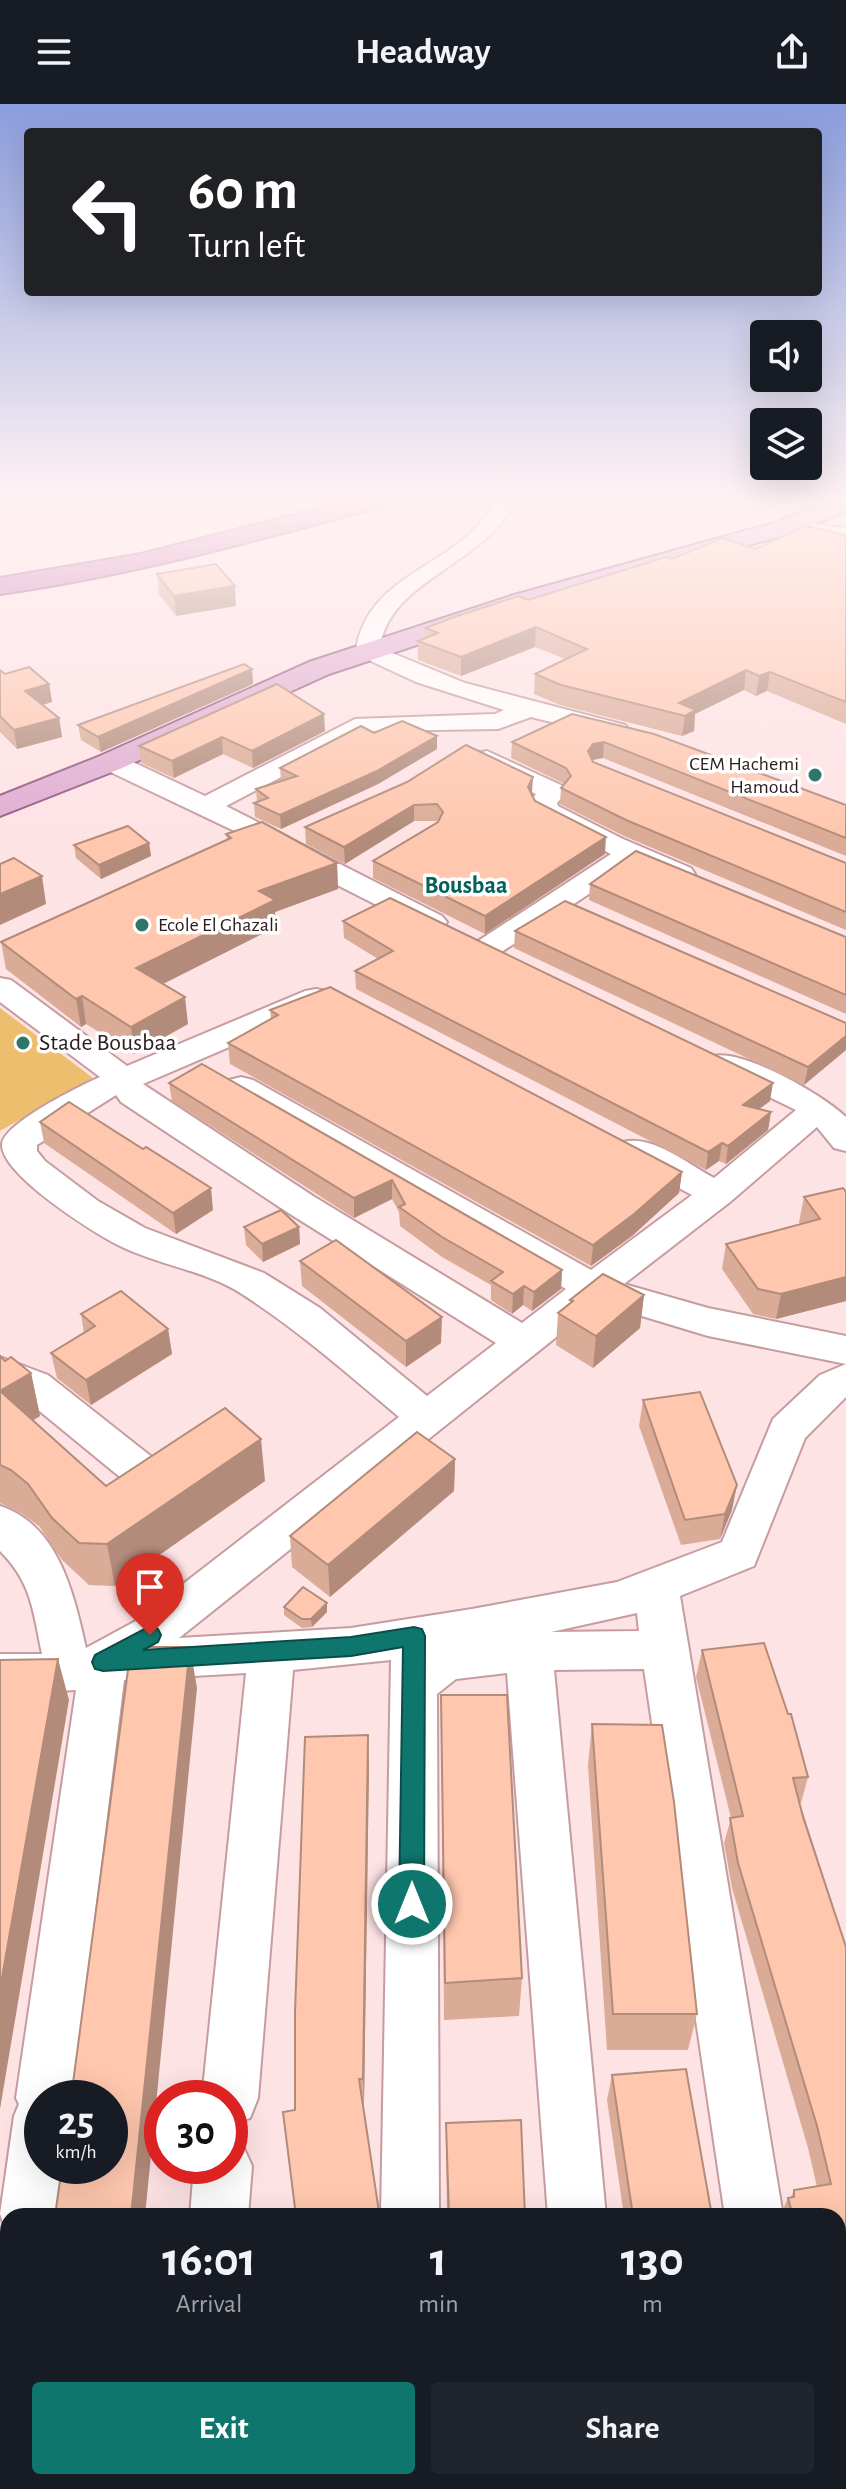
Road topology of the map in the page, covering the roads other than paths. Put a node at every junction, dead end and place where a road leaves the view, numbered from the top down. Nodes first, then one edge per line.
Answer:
1 (381, 613) edge
2 (486, 613) edge
3 (368, 651) junction
4 (529, 709) junction
5 (498, 721) junction
6 (635, 734) edge
7 (111, 762) junction
8 (206, 806) junction
9 (0, 807) edge
10 (632, 853) junction
11 (372, 862) edge
12 (346, 878) junction
13 (704, 884) edge
14 (562, 902) junction
15 (591, 915) edge
16 (486, 949) junction
17 (513, 962) edge
18 (0, 987) edge
19 (344, 997) edge
20 (694, 1048) edge
21 (183, 1054) junction
22 (123, 1079) junction
23 (829, 1109) edge
24 (607, 1136) edge
25 (846, 1140) edge
26 (717, 1194) junction
27 (593, 1288) junction
28 (524, 1342) junction
29 (846, 1350) edge
30 (0, 1371) edge
31 (846, 1379) edge
32 (427, 1418) junction
33 (152, 1480) edge
34 (0, 1523) edge
35 (656, 1586) junction
36 (527, 1635) junction
37 (414, 1636) junction
38 (664, 1650) junction
39 (271, 1652) junction
40 (86, 1667) junction
41 (0, 1674) edge
42 (413, 1686) junction
43 (46, 2080) edge
44 (232, 2080) edge
45 (33, 2184) edge
46 (222, 2184) edge
47 (30, 2208) edge
48 (220, 2208) edge
49 (410, 2208) edge
50 (576, 2208) edge
51 (753, 2208) edge

1 - 3 street
2 - 3 main road
3 - 4 street
3 - 7 main road
4 - 5 street
4 - 6 street
5 - 8 street
5 - 10 street
7 - 8 street
7 - 9 main road
8 - 12 street
10 - 13 street
10 - 14 street
11 - 12 street
12 - 16 street
14 - 15 street
14 - 16 street
16 - 17 street
18 - 22 street
19 - 21 street
20 - 23 street
21 - 22 street
21 - 27 street
22 - 28 street
22 - 32 street
23 - 25 street
23 - 26 street
24 - 26 street
26 - 27 street
27 - 28 street
27 - 29 street
28 - 32 street
30 - 33 street
31 - 35 street
32 - 40 street
34 - 40 street
35 - 36 street
35 - 38 street
36 - 37 street
36 - 38 street
36 - 42 street
36 - 50 street
37 - 39 street
37 - 42 street
38 - 51 street
39 - 40 street
39 - 44 street
40 - 41 street
40 - 43 street
42 - 49 street
45 - 47 street
46 - 48 street

